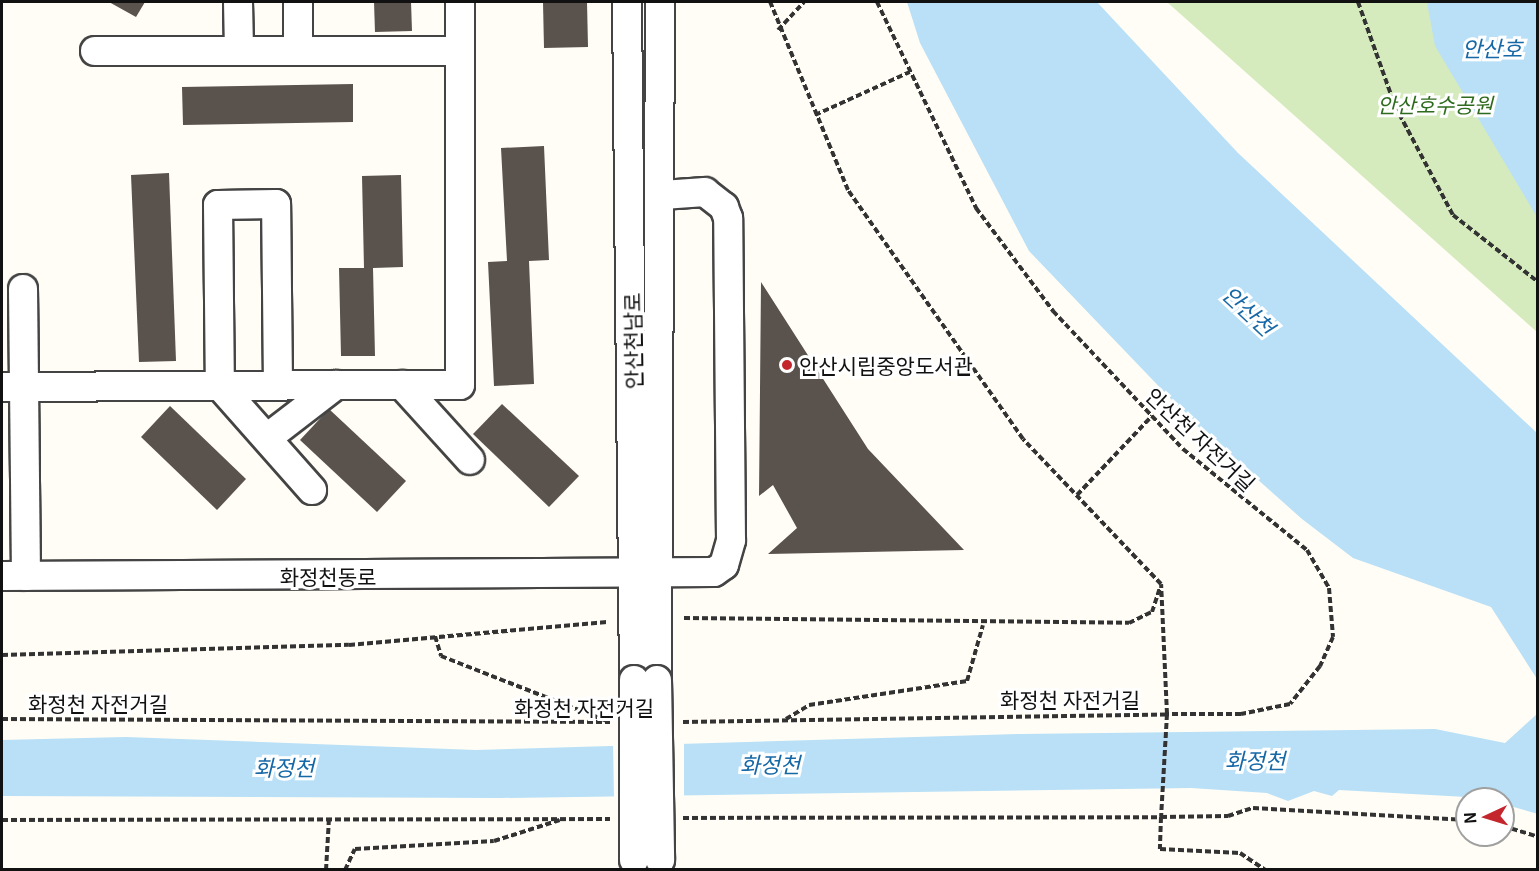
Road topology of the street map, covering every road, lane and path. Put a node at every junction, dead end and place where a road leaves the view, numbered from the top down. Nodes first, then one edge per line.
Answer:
1 (238, 2) edge
2 (298, 2) edge
3 (460, 2) edge
4 (627, 2) edge
5 (660, 2) edge
6 (770, 2) edge
7 (804, 2) edge
8 (877, 2) edge
9 (1358, 2) edge
10 (778, 30) junction
11 (95, 51) dead end
12 (239, 51) junction
13 (298, 51) junction
14 (460, 51) junction
15 (910, 72) junction
16 (815, 115) junction
17 (662, 195) junction
18 (1538, 282) edge
19 (23, 290) dead end
20 (336, 385) junction
21 (402, 385) junction
22 (220, 386) junction
23 (278, 386) junction
24 (13, 387) edge
25 (1152, 416) junction
26 (267, 438) junction
27 (470, 460) dead end
28 (312, 490) dead end
29 (1077, 495) junction
30 (645, 575) junction
31 (14, 576) edge
32 (1161, 584) junction
33 (646, 618) junction
34 (983, 625) junction
35 (435, 636) junction
36 (2, 655) edge
37 (1167, 714) junction
38 (2, 719) edge
39 (786, 719) junction
40 (621, 722) dead end
41 (676, 722) dead end
42 (610, 723) junction
43 (1161, 817) junction
44 (329, 818) junction
45 (563, 819) junction
46 (623, 819) dead end
47 (671, 819) dead end
48 (1455, 819) edge
49 (2, 820) edge
50 (1515, 830) edge
51 (1538, 837) edge
52 (647, 865) edge
53 (326, 870) edge
54 (345, 870) edge
55 (1265, 870) edge

1 - 12 street
2 - 13 street
3 - 14 street
4 - 30 street, 안산천남로
5 - 17 street, 안산천남로
6 - 10 path
7 - 10 path
8 - 15 path, 안산천 자전거길
9 - 18 path
10 - 16 path
11 - 12 street
12 - 13 street
13 - 14 street
14 - 21 street
15 - 16 path
15 - 25 path, 안산천 자전거길
16 - 29 path
17 - 30 street, 안산천남로
17 - 30 street, 화정천동로
19 - 24 street
20 - 21 street
20 - 23 street
20 - 26 street
21 - 27 street
22 - 23 street
22 - 23 street
22 - 24 street
22 - 26 street
24 - 31 street
25 - 29 path
25 - 37 path, 안산천 자전거길
26 - 28 street
29 - 32 path
30 - 31 street, 화정천동로
30 - 33 street, 안산천남로
32 - 34 path
32 - 37 path
33 - 34 path
33 - 35 path
33 - 52 street, 안산천남로, bridge
34 - 39 path
35 - 36 path
35 - 42 path
37 - 39 path, 화정천 자전거길
37 - 43 path
38 - 42 path, 화정천 자전거길
39 - 41 path, 화정천 자전거길
40 - 42 path, 화정천 자전거길
43 - 47 path
43 - 48 path
43 - 55 path
44 - 45 path
44 - 49 path
44 - 53 path
45 - 46 path
45 - 54 path
50 - 51 path

